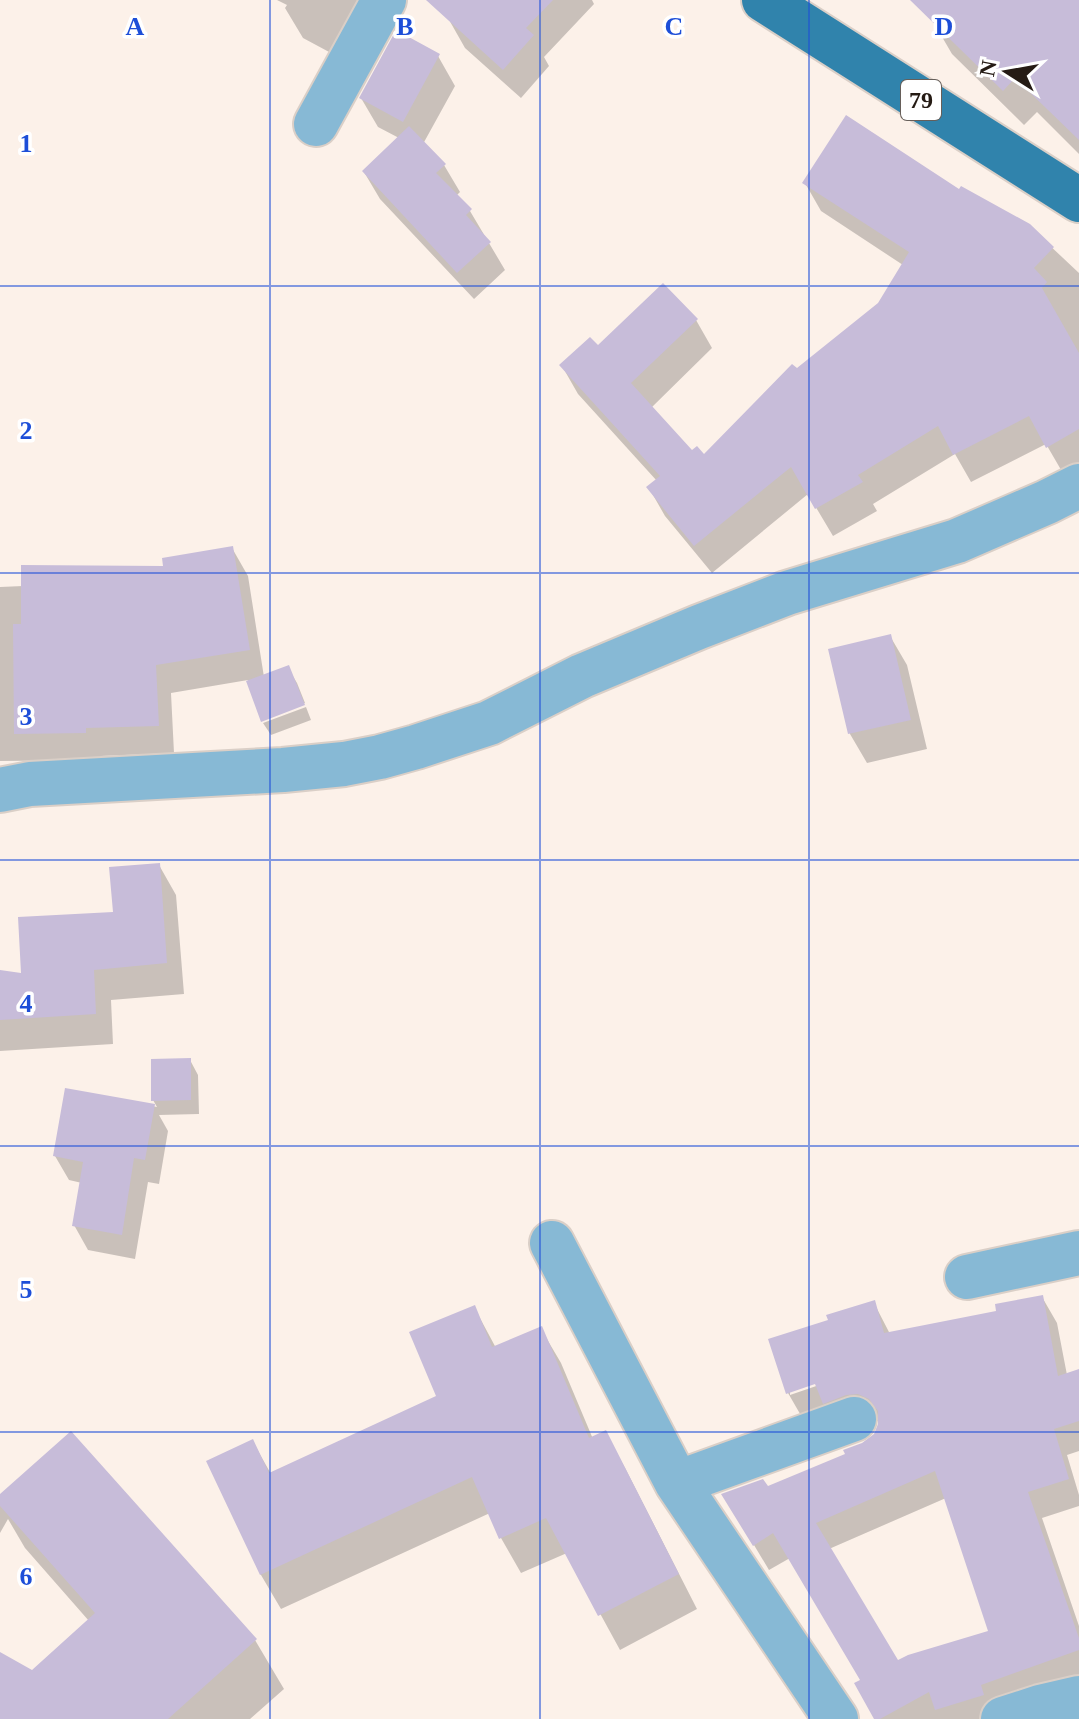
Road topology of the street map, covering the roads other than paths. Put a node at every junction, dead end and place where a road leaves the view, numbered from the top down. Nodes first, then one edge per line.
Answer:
1 (384, 0) edge
2 (764, 0) edge
3 (316, 124) dead end
4 (1079, 200) edge
5 (1079, 486) edge
6 (0, 790) edge
7 (552, 1243) dead end
8 (1079, 1253) edge
9 (967, 1277) dead end
10 (854, 1419) dead end
11 (677, 1483) junction
12 (1079, 1698) edge
13 (836, 1719) edge
14 (1003, 1719) edge

1 - 3 street
2 - 4 main road, 79
5 - 6 street
7 - 11 street
8 - 9 street
10 - 11 street
11 - 13 street
12 - 14 street

